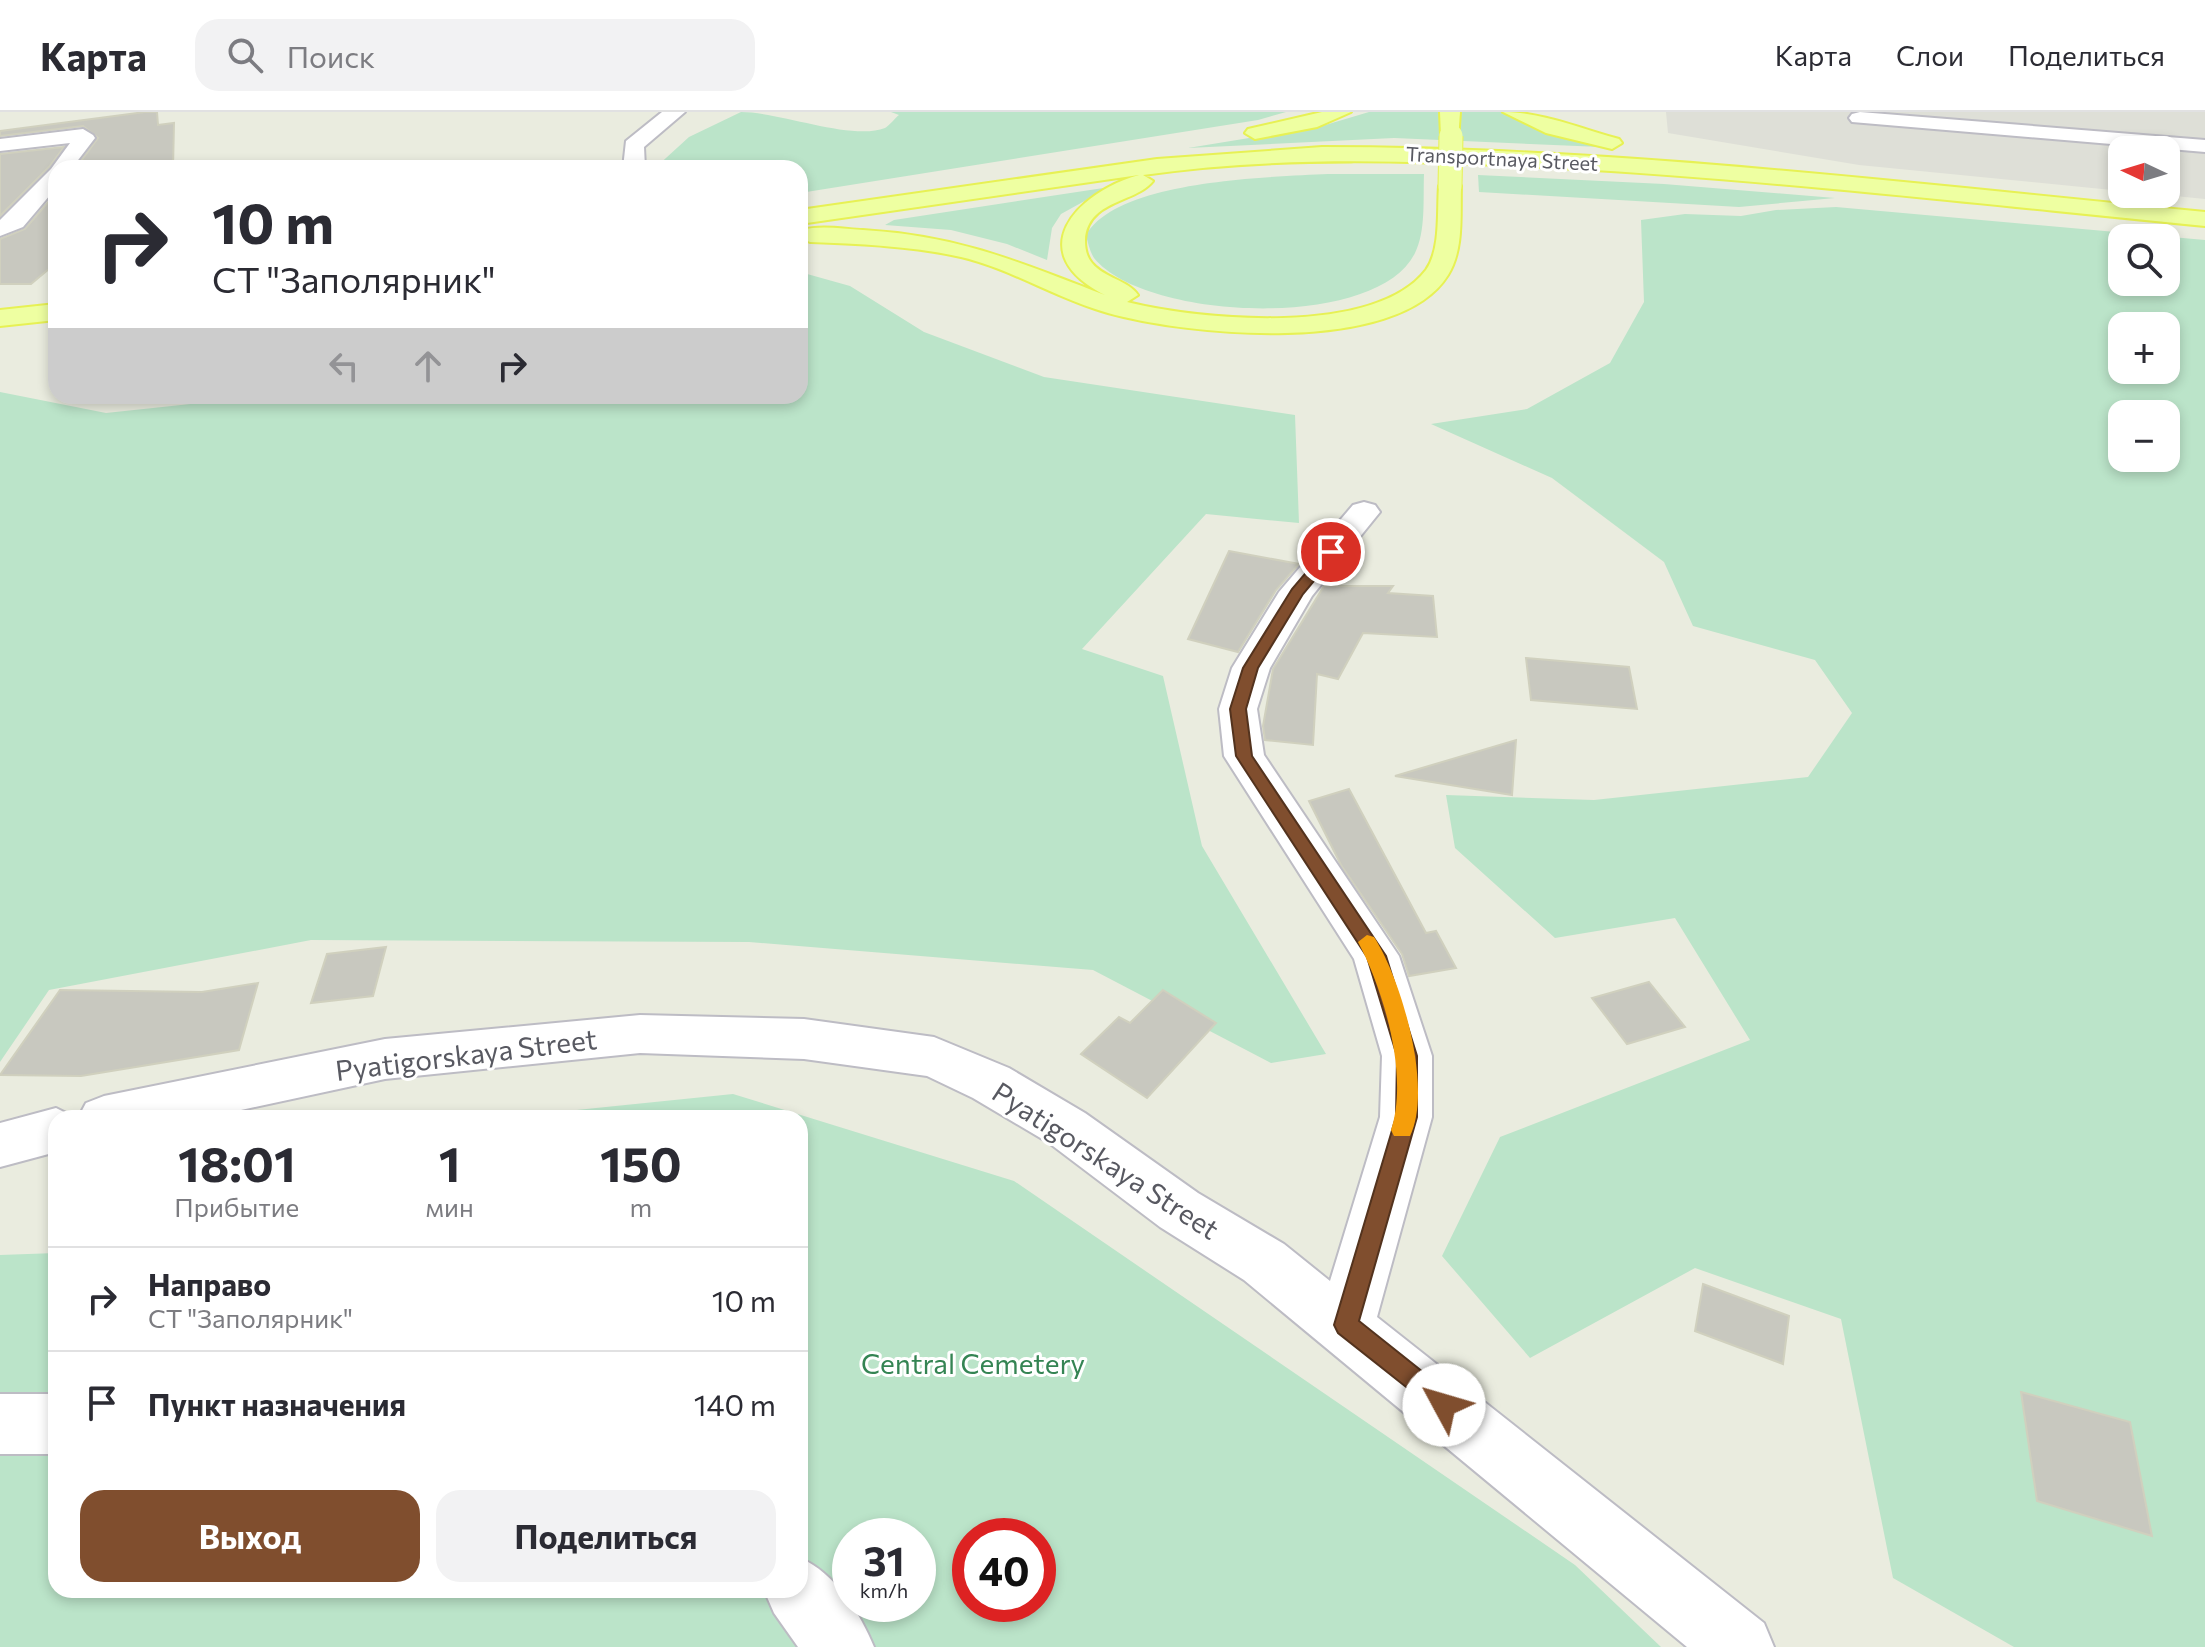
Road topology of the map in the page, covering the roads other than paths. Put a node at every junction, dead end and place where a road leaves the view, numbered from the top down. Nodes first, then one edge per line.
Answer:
1 (675, 112) edge
2 (1341, 112) edge
3 (1450, 112) edge
4 (1513, 112) edge
5 (1859, 118) dead end
6 (1237, 136) dead end
7 (1209, 140) dead end
8 (0, 145) edge
9 (2205, 146) edge
10 (1322, 153) junction
11 (67, 160) edge
12 (634, 160) edge
13 (1827, 181) junction
14 (48, 183) edge
15 (897, 203) junction
16 (808, 216) edge
17 (2205, 219) edge
18 (0, 229) edge
19 (808, 235) edge
20 (48, 313) edge
21 (0, 318) edge
22 (1335, 320) junction
23 (1364, 512) dead end
24 (142, 1110) edge
25 (48, 1132) edge
26 (0, 1145) edge
27 (1346, 1325) junction
28 (0, 1424) edge
29 (48, 1424) edge
30 (803, 1598) edge
31 (840, 1647) edge
32 (1740, 1647) edge

1 - 12 street
2 - 6 main road
3 - 22 main road, bridge
4 - 13 main road
5 - 9 street
7 - 15 main road
8 - 11 street
10 - 13 main road, Transportnaya Street
10 - 15 main road, Transportnaya Street
10 - 22 main road
13 - 17 main road, Transportnaya Street
14 - 18 street
15 - 16 main road, Transportnaya Street
19 - 22 main road
20 - 21 main road
23 - 27 street
24 - 27 street, Pyatigorskaya Street
25 - 26 street
27 - 32 street, Pyatigorskaya Street
28 - 29 street
30 - 31 street

